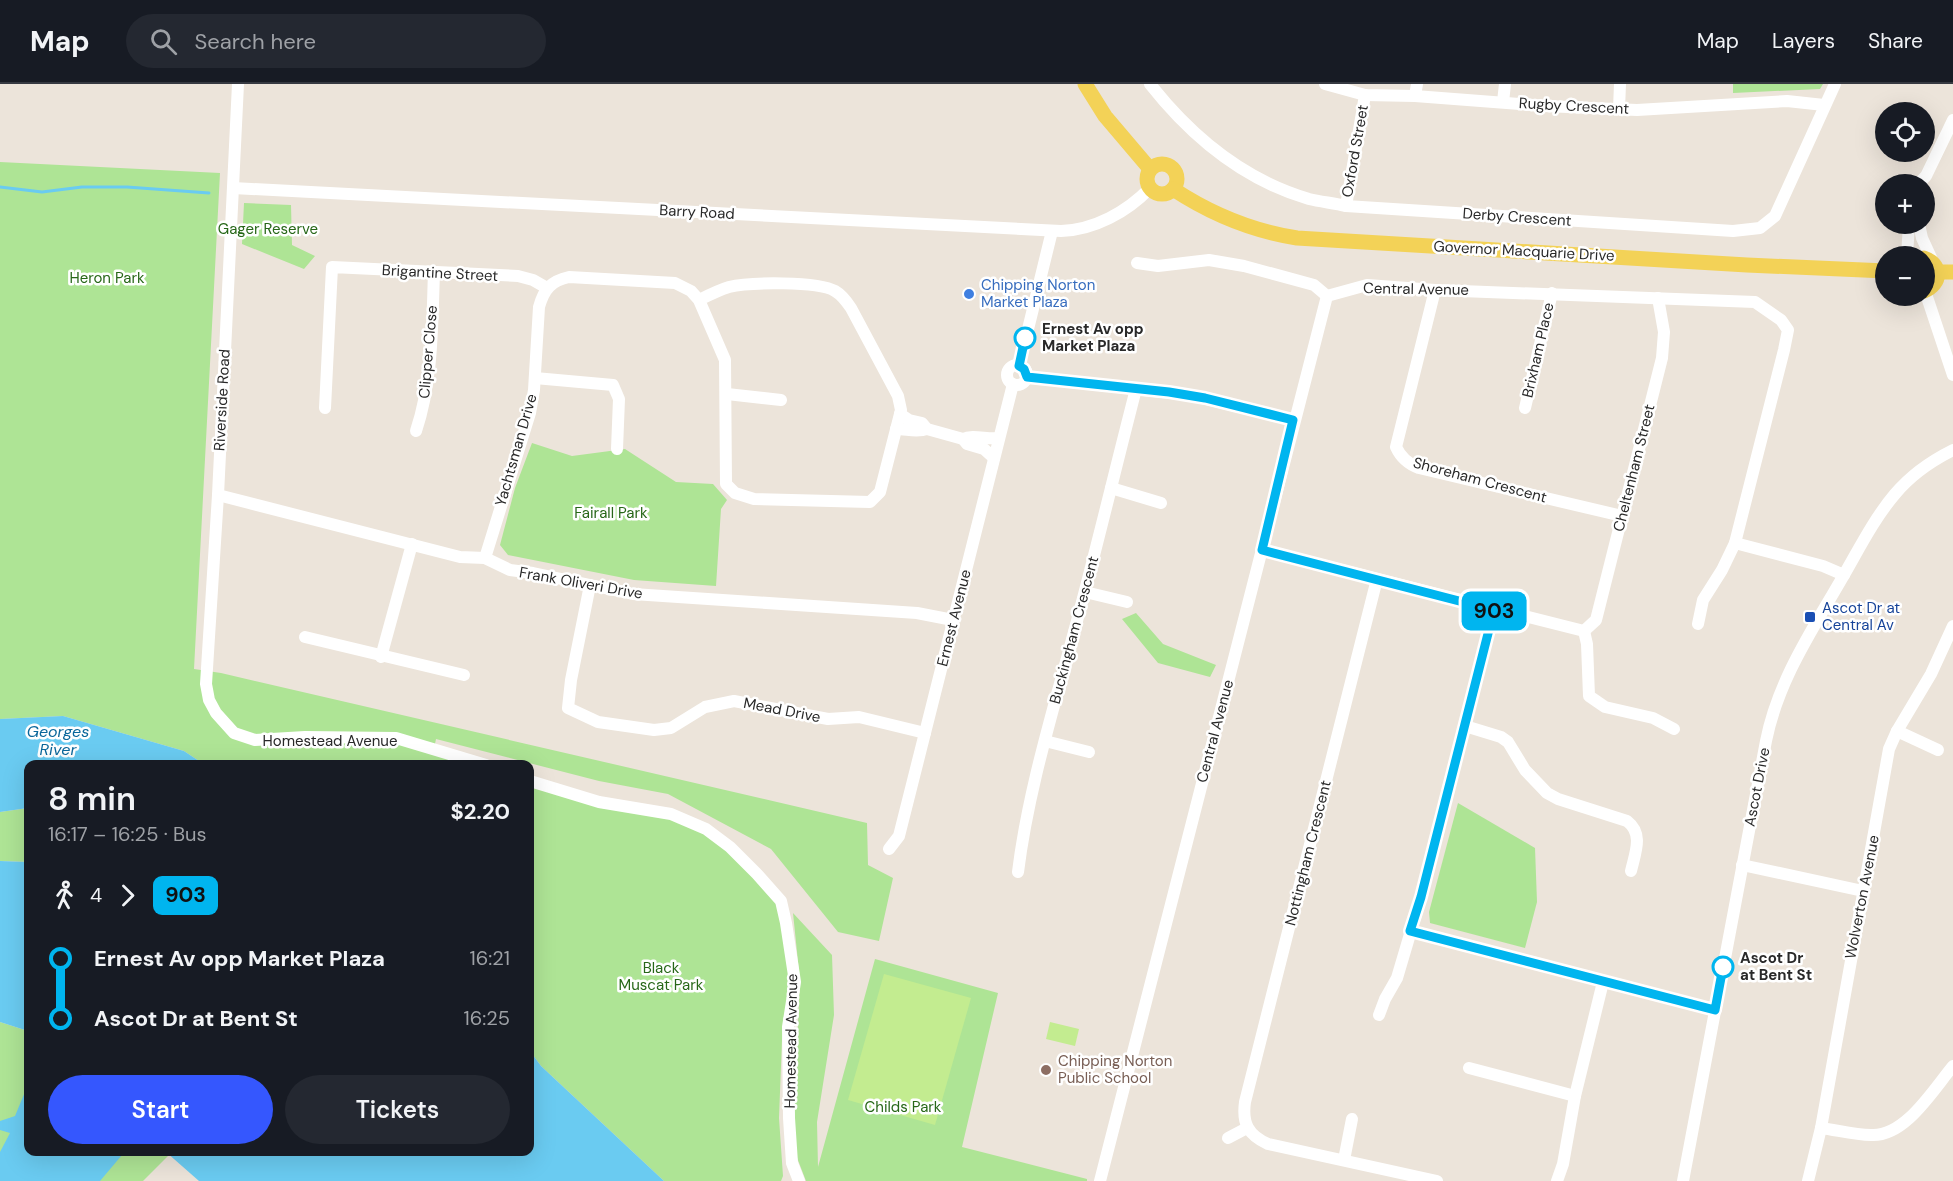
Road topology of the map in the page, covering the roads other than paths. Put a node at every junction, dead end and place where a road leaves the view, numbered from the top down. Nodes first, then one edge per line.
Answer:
1 (238, 84) edge
2 (1085, 84) edge
3 (1150, 84) edge
4 (1325, 84) edge
5 (1505, 84) edge
6 (1620, 84) edge
7 (1835, 84) edge
8 (1416, 90) edge
9 (1365, 95) junction
10 (1503, 102) junction
11 (1824, 105) junction
12 (1619, 109) junction
13 (1953, 120) edge
14 (1150, 169) junction
15 (1925, 174) edge
16 (233, 188) junction
17 (1150, 188) junction
18 (1173, 189) junction
19 (1346, 206) junction
20 (1052, 231) junction
21 (1921, 234) edge
22 (1137, 263) dead end
23 (1937, 266) edge
24 (1875, 271) edge
25 (434, 272) junction
26 (546, 288) junction
27 (1435, 290) junction
28 (1552, 293) junction
29 (1327, 296) junction
30 (1658, 298) junction
31 (699, 300) junction
32 (1930, 306) edge
33 (1019, 366) junction
34 (1953, 375) edge
35 (1027, 377) junction
36 (535, 378) junction
37 (1013, 384) junction
38 (1136, 389) junction
39 (726, 394) junction
40 (781, 400) dead end
41 (325, 408) dead end
42 (1525, 408) dead end
43 (900, 414) junction
44 (1293, 420) junction
45 (896, 429) junction
46 (927, 429) junction
47 (416, 431) dead end
48 (999, 438) junction
49 (963, 439) junction
50 (617, 448) dead end
51 (1953, 450) edge
52 (994, 458) junction
53 (1111, 488) junction
54 (218, 495) junction
55 (1161, 503) dead end
56 (1622, 516) junction
57 (1735, 543) junction
58 (412, 544) junction
59 (1262, 550) junction
60 (485, 558) junction
61 (1844, 575) junction
62 (1377, 579) junction
63 (590, 585) junction
64 (1085, 592) junction
65 (1127, 602) dead end
66 (1494, 610) junction
67 (953, 620) junction
68 (1698, 624) dead end
69 (1953, 626) edge
70 (1584, 631) junction
71 (305, 637) dead end
72 (381, 657) junction
73 (464, 675) dead end
74 (216, 714) joint
75 (1465, 726) junction
76 (1674, 729) dead end
77 (1897, 731) junction
78 (925, 733) junction
79 (1045, 741) junction
80 (1938, 750) dead end
81 (1089, 752) dead end
82 (469, 760) edge
83 (534, 782) edge
84 (889, 849) dead end
85 (1742, 865) junction
86 (1631, 871) dead end
87 (1018, 872) dead end
88 (1863, 891) junction
89 (1410, 931) junction
90 (1603, 982) junction
91 (1715, 1010) junction
92 (1379, 1015) dead end
93 (1953, 1066) edge
94 (1469, 1068) dead end
95 (1575, 1096) junction
96 (1352, 1119) dead end
97 (1247, 1128) junction
98 (1821, 1128) junction
99 (1228, 1138) dead end
100 (1344, 1160) junction
101 (799, 1181) edge
102 (1100, 1181) edge
103 (1437, 1181) edge
104 (1557, 1181) edge
105 (1683, 1181) edge
106 (1808, 1181) edge

1 - 16 street, Riverside Road
2 - 14 main road
3 - 19 street, Derby Crescent
4 - 9 street, Rugby Crescent
5 - 10 street
6 - 12 street
7 - 11 street, Derby Crescent
8 - 9 street, Rugby Crescent
8 - 10 street, Rugby Crescent
9 - 19 street, Oxford Street
10 - 12 street, Rugby Crescent
11 - 12 street, Rugby Crescent
11 - 19 street, Derby Crescent
13 - 15 street
14 - 17 main road
14 - 18 main road
16 - 20 street, Barry Road
16 - 54 street, Riverside Road
17 - 18 main road
17 - 20 street, Barry Road
18 - 24 main road, Governor Macquarie Drive
20 - 33 street
21 - 23 street
22 - 29 street
25 - 26 street, Brigantine Street
25 - 41 street, Brigantine Street
25 - 47 street, Clipper Close
26 - 31 street
26 - 36 street, Yachtsman Drive
27 - 28 street, Central Avenue
27 - 29 street, Central Avenue
27 - 56 street, Shoreham Crescent
28 - 30 street, Central Avenue
28 - 42 street, Brixham Place
29 - 44 street, Central Avenue
30 - 56 street, Cheltenham Street
30 - 57 street, Central Avenue
31 - 39 street
31 - 43 street
32 - 34 street
33 - 35 street
33 - 37 street
35 - 37 street
35 - 38 street
36 - 50 street
36 - 60 street, Yachtsman Drive
37 - 48 street, Ernest Avenue
38 - 44 street
38 - 53 street, Buckingham Crescent
39 - 40 street
39 - 45 street
43 - 45 street
43 - 46 street
44 - 59 street, Central Avenue
45 - 46 street
46 - 49 street
48 - 49 street
48 - 52 street, Ernest Avenue
49 - 52 street
51 - 61 street, Ascot Drive
52 - 67 street, Ernest Avenue
53 - 55 street
53 - 64 street, Buckingham Crescent
54 - 58 street, Frank Oliveri Drive
54 - 74 street, Riverside Road
56 - 70 street, Cheltenham Street
57 - 61 street
57 - 68 street
58 - 60 street, Frank Oliveri Drive
58 - 72 street
59 - 62 street
59 - 102 street, Central Avenue
60 - 63 street, Frank Oliveri Drive
61 - 85 street, Ascot Drive
62 - 66 street
62 - 97 street, Nottingham Crescent
63 - 67 street, Frank Oliveri Drive
63 - 78 street, Mead Drive
64 - 65 street
64 - 79 street, Buckingham Crescent
66 - 70 street
66 - 75 street
67 - 78 street, Ernest Avenue
69 - 77 street, Wolverton Avenue
70 - 76 street
71 - 72 street
72 - 73 street
74 - 82 street, Homestead Avenue
75 - 86 street
75 - 89 street
77 - 80 street
77 - 88 street, Wolverton Avenue
78 - 84 street, Ernest Avenue
79 - 81 street
79 - 87 street, Buckingham Crescent
83 - 101 street, Homestead Avenue
85 - 88 street
85 - 91 street, Ascot Drive
88 - 98 street, Wolverton Avenue
89 - 90 street
89 - 92 street
90 - 91 street
90 - 95 street
91 - 105 street, Ascot Drive
93 - 98 street
94 - 95 street
95 - 104 street
96 - 100 street
97 - 99 street
97 - 100 street
98 - 106 street, Wolverton Avenue
100 - 103 street

